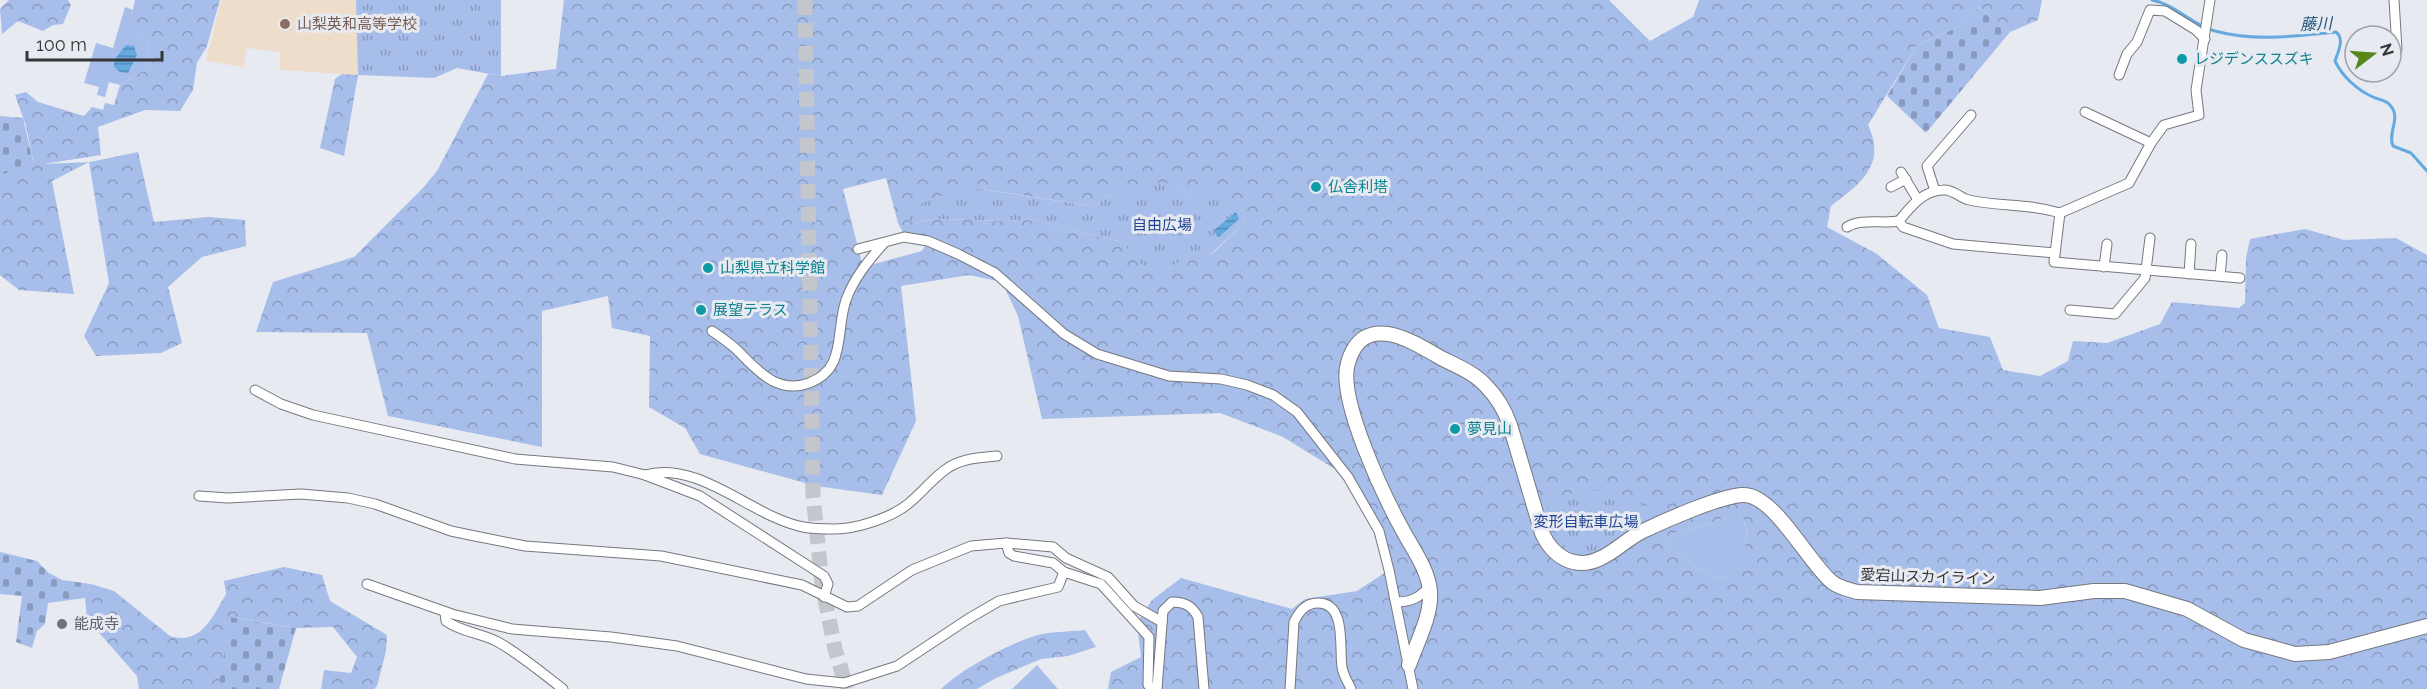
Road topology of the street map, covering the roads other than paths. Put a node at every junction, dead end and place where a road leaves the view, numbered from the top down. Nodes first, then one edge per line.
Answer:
1 (2210, 0) edge
2 (2394, 0) edge
3 (2395, 24) edge
4 (2206, 37) junction
5 (2119, 75) dead end
6 (2085, 112) dead end
7 (1971, 115) dead end
8 (2151, 143) junction
9 (1891, 187) dead end
10 (1935, 191) junction
11 (1918, 200) junction
12 (2060, 213) junction
13 (1899, 221) junction
14 (1847, 227) dead end
15 (2150, 238) dead end
16 (885, 242) junction
17 (2107, 244) dead end
18 (2191, 244) dead end
19 (858, 249) dead end
20 (2055, 253) junction
21 (2222, 255) dead end
22 (2104, 267) junction
23 (2147, 270) junction
24 (2189, 274) junction
25 (2220, 276) junction
26 (2240, 278) dead end
27 (2070, 310) dead end
28 (712, 331) dead end
29 (255, 390) dead end
30 (997, 456) dead end
31 (645, 474) junction
32 (199, 496) dead end
33 (1006, 543) junction
34 (1064, 572) junction
35 (367, 584) dead end
36 (1429, 587) junction
37 (824, 597) junction
38 (1396, 602) junction
39 (445, 612) junction
40 (1162, 622) junction
41 (2427, 626) edge
42 (1409, 664) junction
43 (563, 689) edge
44 (1156, 689) edge
45 (1204, 689) edge
46 (1290, 689) edge
47 (1350, 689) edge
48 (1413, 689) edge

1 - 4 street
2 - 3 street
4 - 5 street
4 - 8 street
6 - 8 street
7 - 10 street
8 - 12 street
9 - 11 street
10 - 11 street
10 - 12 street
11 - 13 street
12 - 20 street
13 - 14 street
13 - 20 street
15 - 23 street
16 - 19 street
16 - 28 street
16 - 38 street
17 - 22 street
18 - 24 street
20 - 22 street
21 - 25 street
22 - 23 street
23 - 24 street
23 - 27 street
24 - 25 street
25 - 26 street
29 - 31 street
30 - 31 street
31 - 37 street
32 - 37 street
33 - 34 street
33 - 37 street
33 - 40 street
34 - 39 street
34 - 44 street
35 - 39 street
36 - 38 street
36 - 41 main road, 愛宕山スカイライン
36 - 42 main road, 愛宕山スカイライン
38 - 42 street
39 - 43 street
40 - 44 street
40 - 45 street
42 - 48 street, 愛宕山スカイライン
46 - 47 street

